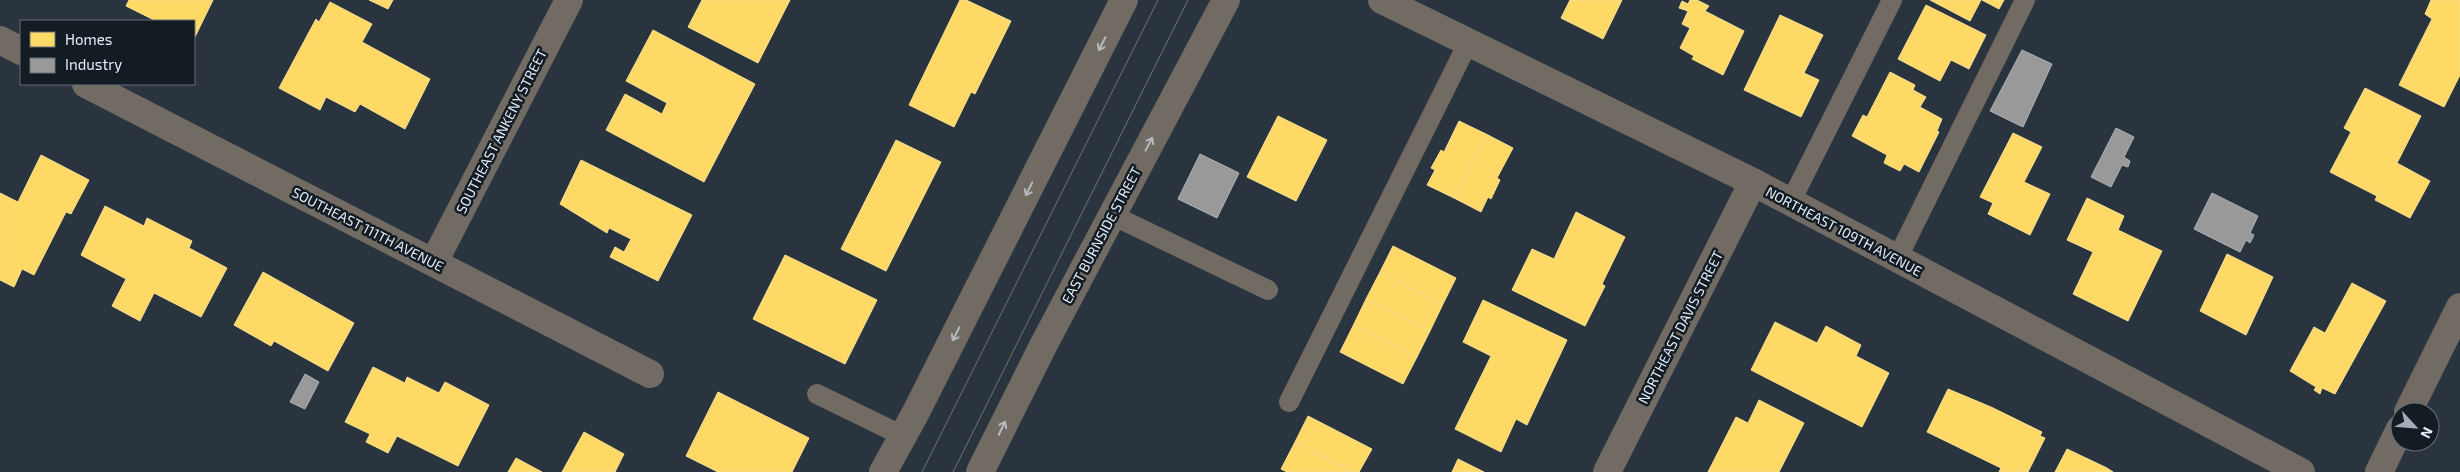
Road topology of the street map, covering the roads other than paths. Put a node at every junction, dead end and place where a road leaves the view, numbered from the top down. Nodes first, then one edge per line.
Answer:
1 (569, 0) edge
2 (1124, 0) edge
3 (1226, 0) edge
4 (1382, 0) edge
5 (1892, 0) edge
6 (2025, 0) edge
7 (0, 40) edge
8 (1468, 43) junction
9 (20, 50) edge
10 (88, 85) edge
11 (1753, 182) junction
12 (1790, 202) junction
13 (1112, 215) junction
14 (1897, 259) junction
15 (434, 262) junction
16 (1268, 290) dead end
17 (2460, 307) edge
18 (650, 374) dead end
19 (817, 394) dead end
20 (1289, 402) dead end
21 (2413, 402) edge
22 (903, 436) junction
23 (2390, 449) edge
24 (883, 472) edge
25 (980, 472) edge
26 (1607, 472) edge
27 (2301, 472) edge
28 (2379, 472) edge

1 - 15 street, SOUTHEAST ANKENY STREET
2 -> 22 street
13 -> 3 street, EAST BURNSIDE STREET
4 - 8 street, NORTHEAST 109TH AVENUE
5 - 12 lane
6 - 14 lane
7 - 9 street
8 - 11 street, NORTHEAST 109TH AVENUE
8 - 20 lane
10 - 15 street, SOUTHEAST 111TH AVENUE
11 - 12 street, NORTHEAST 109TH AVENUE
11 - 26 street, NORTHEAST DAVIS STREET
12 - 14 street, NORTHEAST 109TH AVENUE
13 - 16 lane
25 -> 13 street, EAST BURNSIDE STREET
14 - 27 street, NORTHEAST 109TH AVENUE
15 - 18 street, SOUTHEAST 111TH AVENUE
17 - 21 street
19 - 22 lane
22 - 24 street
23 - 28 street

